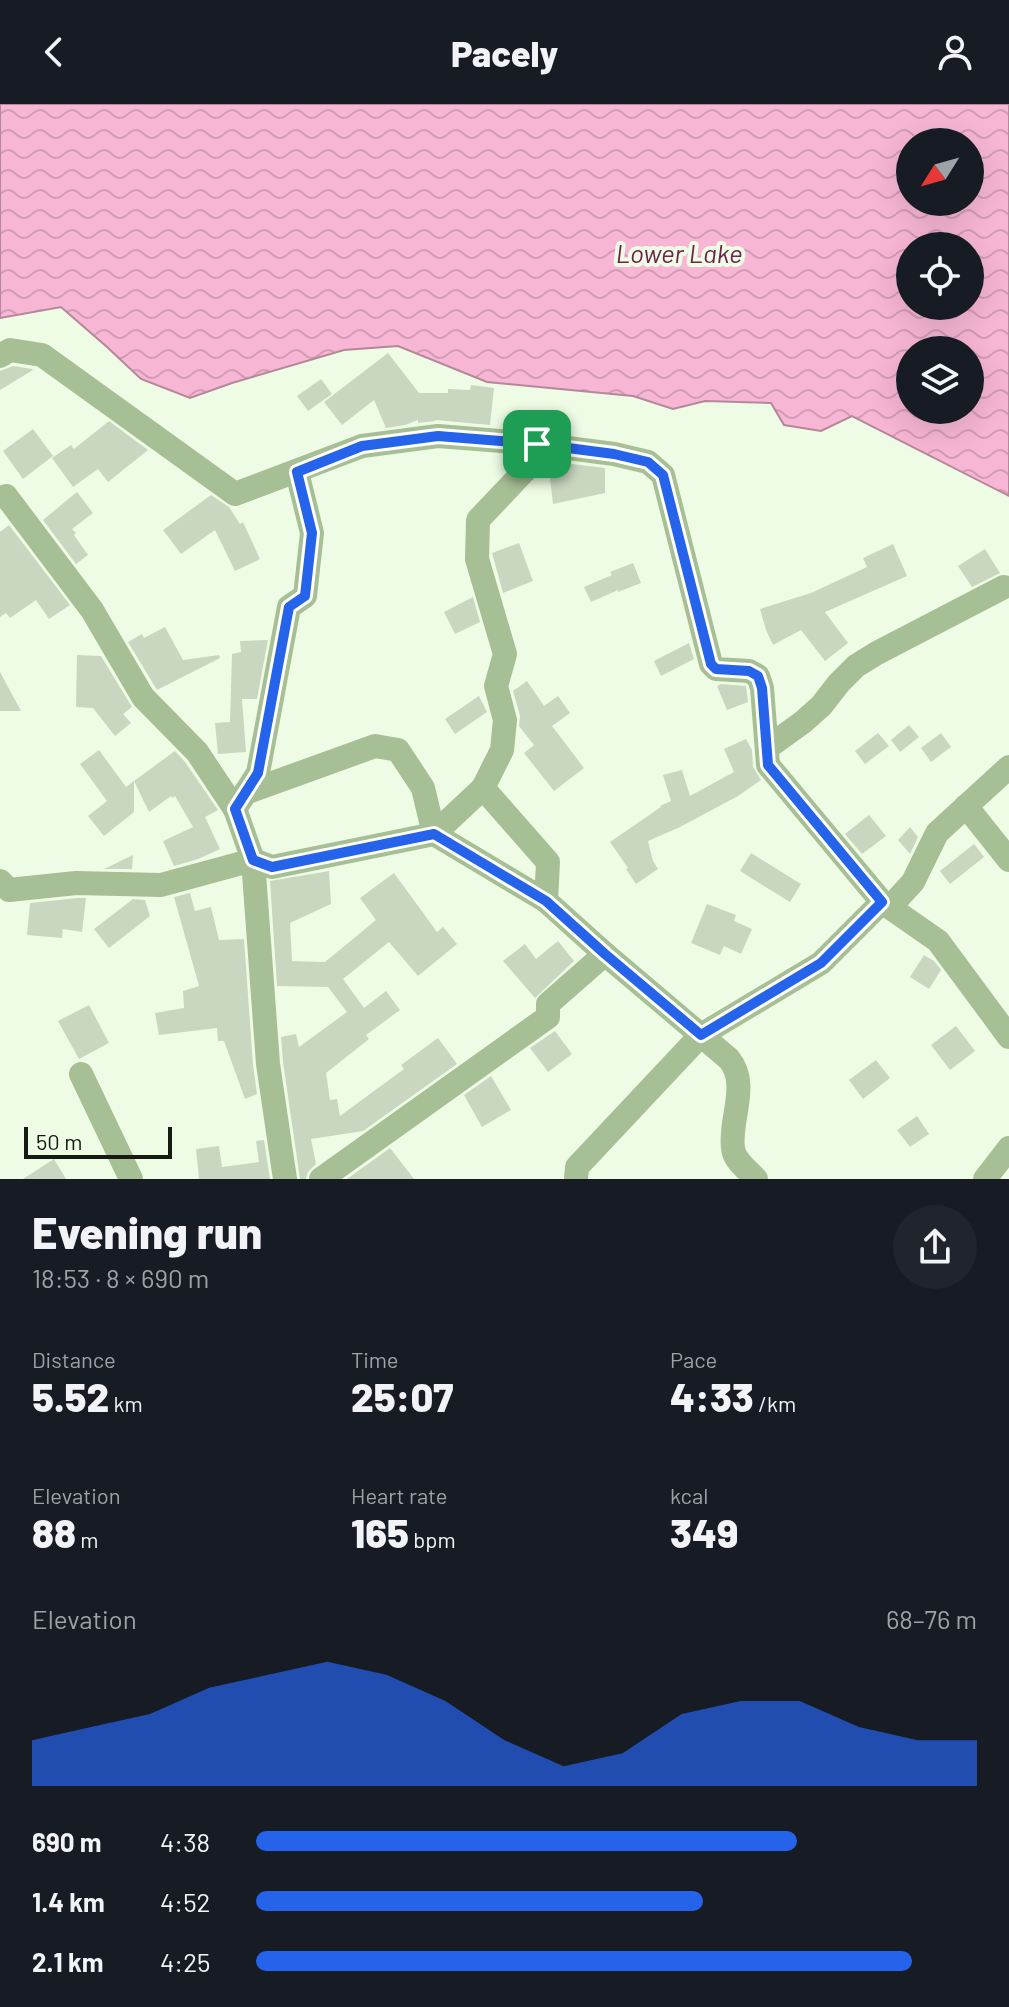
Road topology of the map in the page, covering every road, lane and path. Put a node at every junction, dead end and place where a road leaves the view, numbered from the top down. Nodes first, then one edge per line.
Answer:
1 (0, 356) edge
2 (537, 444) junction
3 (297, 472) junction
4 (6, 496) dead end
5 (1004, 587) dead end
6 (767, 748) junction
7 (1009, 767) edge
8 (483, 788) junction
9 (240, 801) junction
10 (966, 806) junction
11 (434, 834) junction
12 (253, 860) junction
13 (1009, 860) edge
14 (0, 881) edge
15 (546, 901) junction
16 (886, 904) junction
17 (605, 954) junction
18 (701, 1035) junction
19 (1009, 1037) edge
20 (81, 1074) dead end
21 (1009, 1148) edge
22 (131, 1179) edge
23 (285, 1179) edge
24 (321, 1179) edge
25 (576, 1179) edge
26 (756, 1179) edge
27 (985, 1179) edge

1 - 3 street
2 - 3 street
2 - 6 street
2 - 8 street
3 - 9 street
4 - 9 street
5 - 6 street
6 - 16 street
7 - 10 street
8 - 11 street
8 - 15 street
9 - 11 street
9 - 12 street
10 - 13 street
10 - 16 street
11 - 12 street
11 - 15 street
12 - 14 street
12 - 23 street
15 - 17 street
16 - 18 street
16 - 19 street
17 - 18 street
17 - 24 street
18 - 25 street
18 - 26 street
20 - 22 street
21 - 27 street

